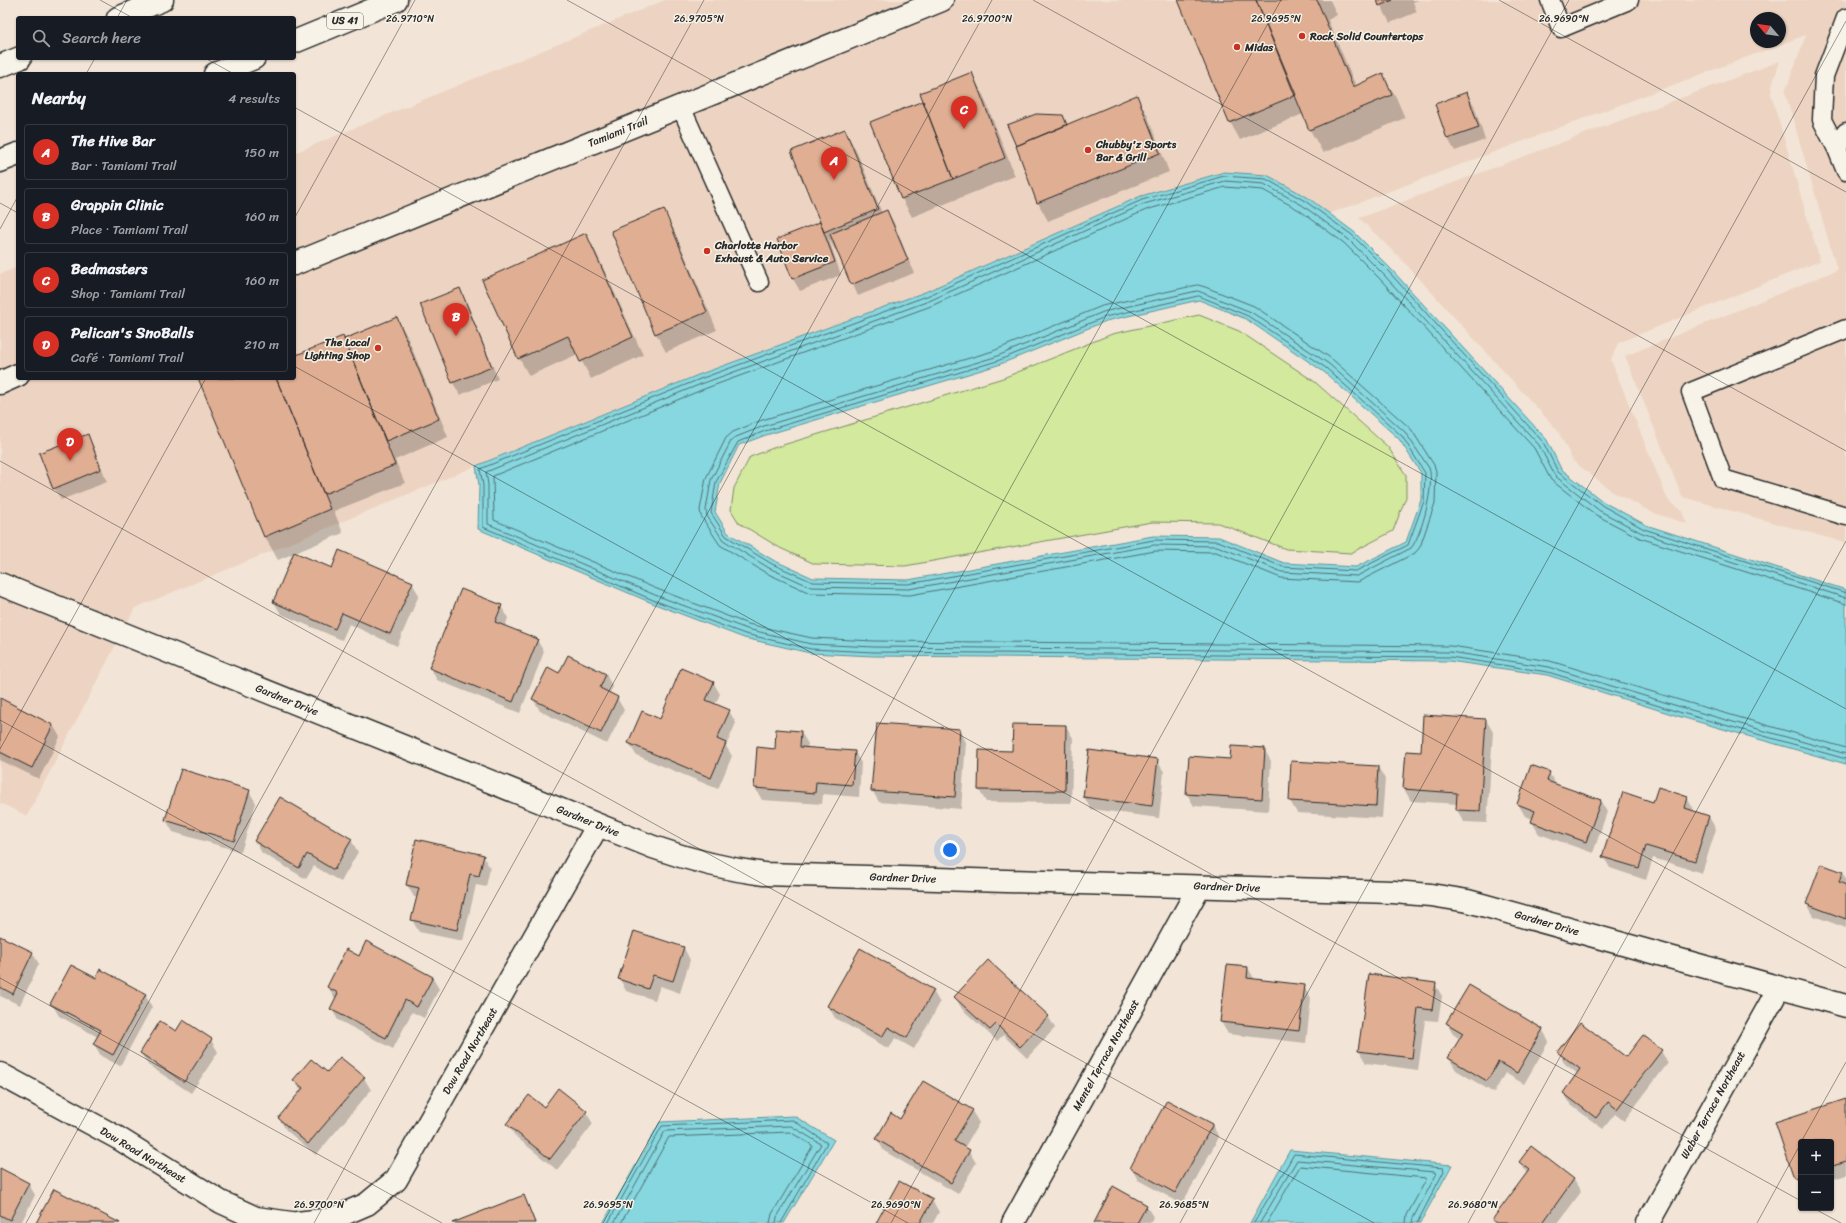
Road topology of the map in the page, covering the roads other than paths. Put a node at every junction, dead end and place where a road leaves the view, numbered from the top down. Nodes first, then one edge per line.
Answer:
1 (162, 0) edge
2 (396, 0) edge
3 (942, 0) edge
4 (1550, 0) edge
5 (1629, 0) edge
6 (123, 16) edge
7 (1844, 30) edge
8 (296, 41) edge
9 (16, 60) edge
10 (249, 60) edge
11 (0, 66) edge
12 (220, 72) edge
13 (681, 107) junction
14 (1846, 132) edge
15 (1838, 149) junction
16 (16, 155) edge
17 (0, 162) edge
18 (1846, 171) edge
19 (296, 263) edge
20 (759, 282) dead end
21 (1846, 329) edge
22 (16, 376) edge
23 (0, 383) edge
24 (1846, 516) edge
25 (0, 584) edge
26 (598, 825) junction
27 (1199, 887) junction
28 (1779, 988) junction
29 (1846, 1006) edge
30 (0, 1074) edge
31 (290, 1223) edge
32 (297, 1223) edge
33 (1013, 1223) edge
34 (1648, 1223) edge

1 - 6 street
2 - 8 street, US 41
3 - 13 street, Tamiami Trail
4 - 5 lane
7 - 15 lane
9 - 11 street
10 - 12 street
13 - 19 street, Tamiami Trail
13 - 20 lane
14 - 15 lane
15 - 18 lane
16 - 17 street
21 - 24 lane
22 - 23 street
25 - 26 street, Gardner Drive
26 - 27 street, Gardner Drive
26 - 32 street, Dow Road Northeast
27 - 28 street, Gardner Drive
27 - 33 street, Mentel Terrace Northeast
28 - 29 street, Gardner Drive
28 - 34 street, Weber Terrace Northeast
30 - 31 street, Dow Road Northeast

